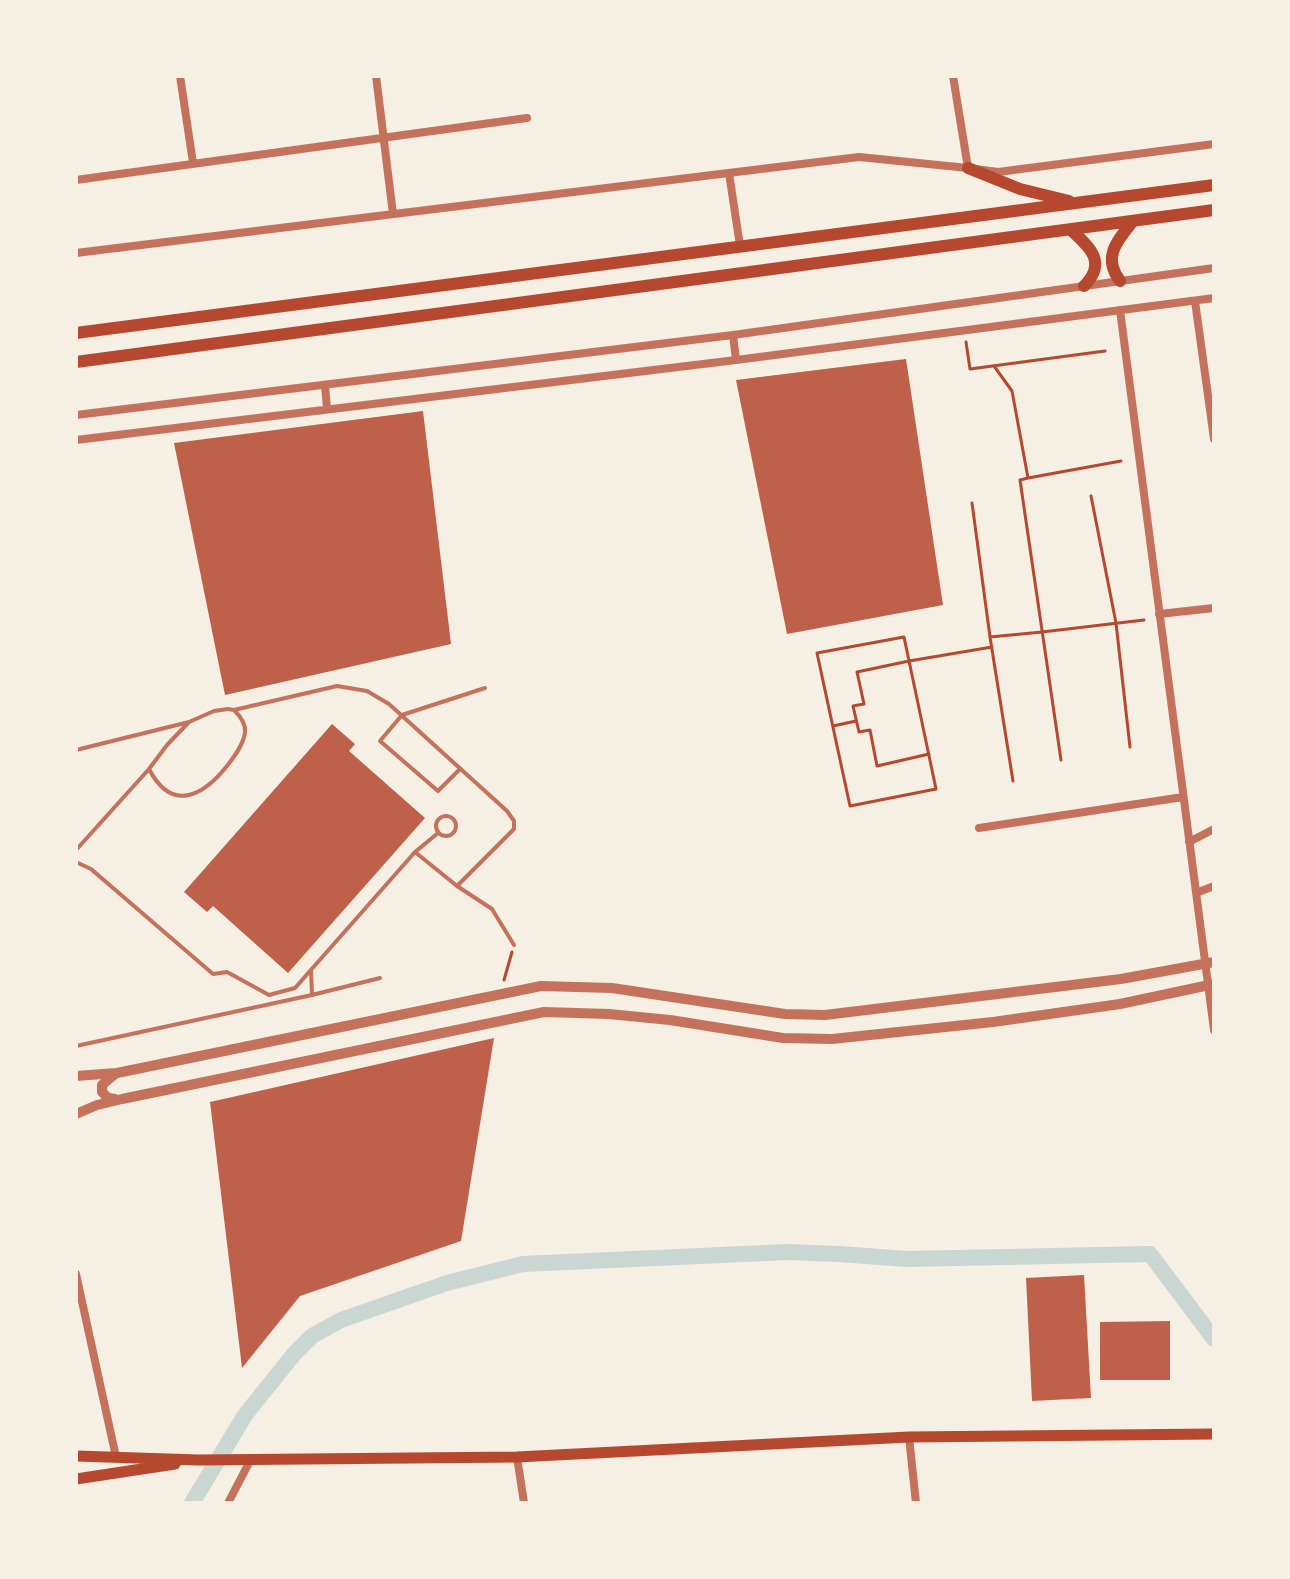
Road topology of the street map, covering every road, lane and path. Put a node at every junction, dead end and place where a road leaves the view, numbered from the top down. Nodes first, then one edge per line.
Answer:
1 (180, 76) edge
2 (376, 76) edge
3 (953, 76) edge
4 (527, 118) dead end
5 (383, 137) junction
6 (1214, 144) edge
7 (193, 163) junction
8 (968, 168) junction
9 (729, 173) junction
10 (76, 180) edge
11 (1214, 185) edge
12 (1076, 203) junction
13 (1214, 210) edge
14 (393, 214) junction
15 (1133, 221) junction
16 (1071, 230) junction
17 (740, 246) junction
18 (76, 253) edge
19 (1214, 268) edge
20 (1120, 281) junction
21 (1084, 286) junction
22 (1214, 298) edge
23 (1195, 301) junction
24 (1120, 310) junction
25 (964, 331) junction
26 (76, 333) edge
27 (733, 335) junction
28 (1105, 351) dead end
29 (736, 360) junction
30 (76, 362) edge
31 (994, 366) junction
32 (325, 385) junction
33 (327, 409) junction
34 (76, 415) edge
35 (1214, 439) edge
36 (76, 440) edge
37 (1121, 461) dead end
38 (1028, 478) junction
39 (1091, 496) dead end
40 (972, 503) dead end
41 (1214, 608) edge
42 (1159, 614) junction
43 (1144, 620) dead end
44 (1116, 623) junction
45 (1042, 632) junction
46 (990, 637) junction
47 (992, 647) junction
48 (909, 661) junction
49 (485, 688) dead end
50 (234, 710) junction
51 (402, 715) junction
52 (856, 721) junction
53 (189, 722) junction
54 (833, 726) junction
55 (1130, 747) dead end
56 (76, 750) edge
57 (929, 754) junction
58 (1061, 760) dead end
59 (460, 768) junction
60 (149, 769) junction
61 (1013, 781) dead end
62 (1183, 797) junction
63 (979, 828) dead end
64 (1214, 829) edge
65 (438, 833) junction
66 (1189, 842) junction
67 (76, 850) edge
68 (415, 852) junction
69 (76, 862) edge
70 (457, 886) junction
71 (1214, 886) edge
72 (1196, 893) junction
73 (514, 945) joint
74 (1210, 963) edge
75 (311, 970) junction
76 (380, 978) dead end
77 (1211, 985) edge
78 (312, 995) junction
79 (499, 995) junction
80 (1214, 1030) edge
81 (76, 1046) edge
82 (117, 1073) junction
83 (76, 1076) edge
84 (122, 1099) junction
85 (76, 1114) edge
86 (76, 1274) edge
87 (1214, 1434) edge
88 (909, 1437) junction
89 (76, 1456) edge
90 (116, 1457) junction
91 (517, 1457) junction
92 (251, 1459) junction
93 (199, 1460) junction
94 (76, 1479) edge
95 (228, 1503) edge
96 (524, 1503) edge
97 (916, 1503) edge

1 - 7 street
2 - 5 street
3 - 8 street
4 - 5 street
5 - 7 street
5 - 14 street
6 - 8 street
7 - 10 street
8 - 9 street
8 - 12 highway
9 - 14 street
9 - 17 street
11 - 12 highway
12 - 17 highway
13 - 15 highway
14 - 18 street
15 - 16 highway
15 - 20 highway
16 - 21 highway
16 - 30 highway
17 - 26 highway
19 - 20 street
20 - 21 street
21 - 27 street
22 - 23 street
23 - 24 street
23 - 35 street
24 - 25 street
24 - 42 street
25 - 29 street
25 - 31 path
27 - 29 street
27 - 32 street
28 - 31 path
29 - 33 street
31 - 38 path
32 - 33 street
32 - 34 street
33 - 36 street
37 - 38 path
38 - 45 path
39 - 44 path
40 - 46 path
41 - 42 street
42 - 62 street
43 - 44 path
44 - 45 path
44 - 55 path
45 - 46 path
45 - 58 path
46 - 47 path
47 - 48 path
47 - 61 path
48 - 52 path
48 - 54 path
48 - 57 path
49 - 51 lane
50 - 51 lane
50 - 53 lane
50 - 60 lane
51 - 59 lane
51 - 59 lane
52 - 54 path
52 - 57 path
53 - 56 lane
53 - 60 lane
54 - 57 path
59 - 70 lane
60 - 67 lane
62 - 63 street
62 - 66 street
64 - 66 street
65 - 65 lane
65 - 68 lane
66 - 72 street
68 - 70 lane
68 - 75 lane
69 - 75 lane
70 - 73 lane
71 - 72 street
72 - 74 street
73 - 79 path
74 - 77 street
74 - 79 street
75 - 78 lane
76 - 78 lane
77 - 80 street
77 - 84 street
78 - 81 lane
79 - 82 street
82 - 83 street
82 - 84 street
84 - 85 street
86 - 90 street
87 - 88 main road
88 - 91 main road
88 - 97 street
89 - 90 main road
90 - 93 main road
91 - 92 main road
91 - 96 street
92 - 93 main road
92 - 95 street
93 - 94 main road

